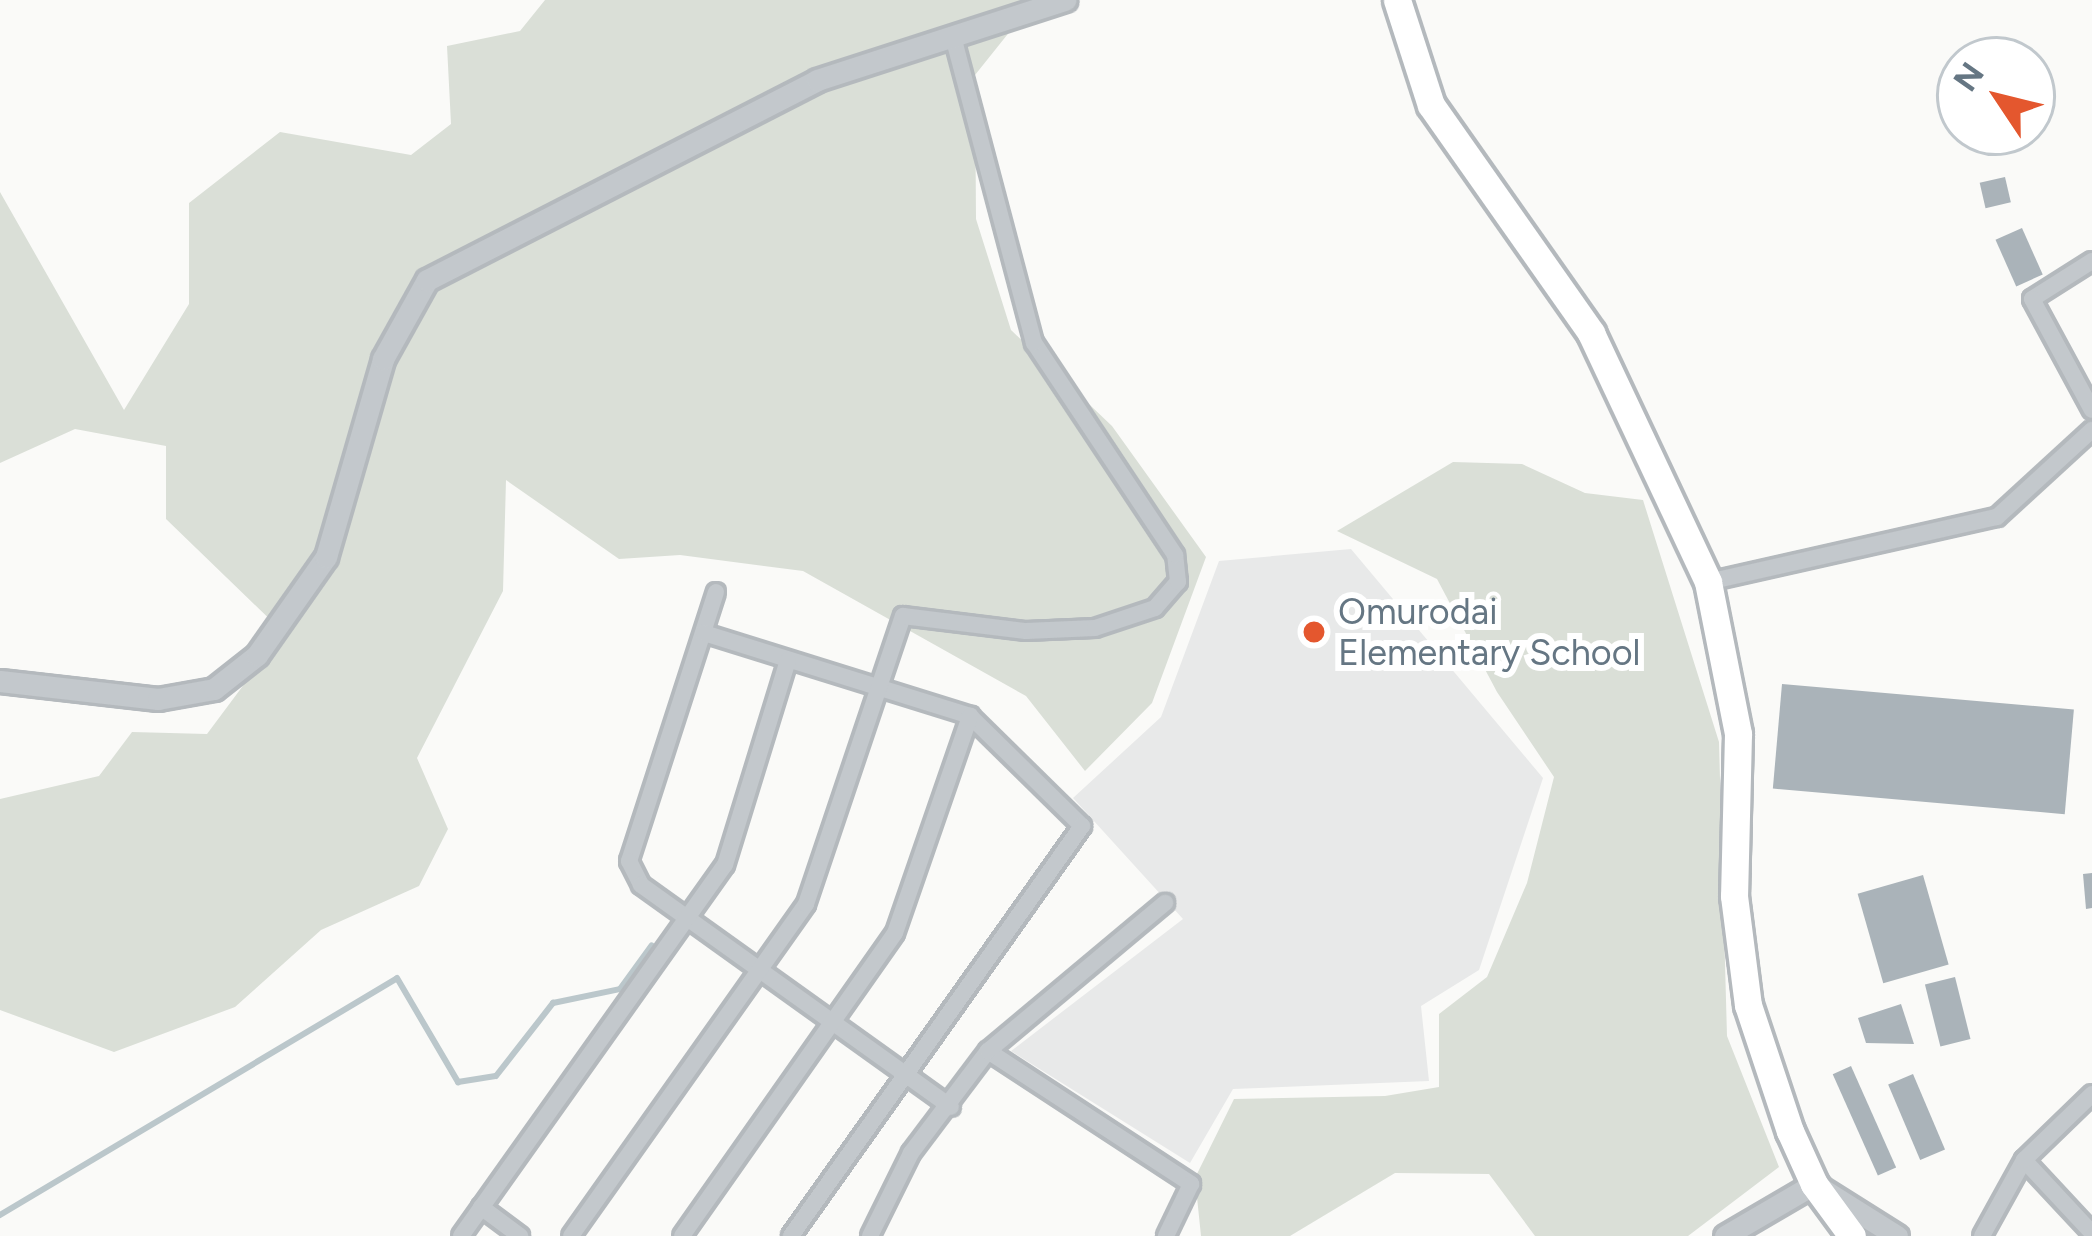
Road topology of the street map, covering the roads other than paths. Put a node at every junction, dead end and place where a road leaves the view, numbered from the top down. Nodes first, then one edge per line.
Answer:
1 (1065, 0) edge
2 (1397, 0) edge
3 (953, 36) junction
4 (2092, 261) edge
5 (2092, 410) edge
6 (2092, 430) edge
7 (1708, 582) junction
8 (716, 592) dead end
9 (704, 633) junction
10 (788, 660) junction
11 (0, 682) edge
12 (879, 690) junction
13 (970, 716) junction
14 (1165, 903) dead end
15 (686, 918) junction
16 (762, 968) junction
17 (835, 1020) junction
18 (988, 1052) junction
19 (906, 1073) junction
20 (2092, 1094) edge
21 (951, 1107) junction
22 (2024, 1160) junction
23 (1814, 1184) junction
24 (481, 1207) junction
25 (2092, 1234) edge
26 (461, 1236) edge
27 (520, 1236) edge
28 (571, 1236) edge
29 (682, 1236) edge
30 (791, 1236) edge
31 (871, 1236) edge
32 (1166, 1236) edge
33 (1725, 1236) edge
34 (1852, 1236) edge
35 (1897, 1236) edge
36 (1982, 1236) edge

1 - 3 street
2 - 7 highway
3 - 11 street
3 - 12 street
4 - 5 street
6 - 7 street
7 - 23 highway
8 - 9 street
9 - 10 street
9 - 15 street
10 - 12 street
10 - 15 street
12 - 13 street
12 - 16 street
13 - 17 street
13 - 19 street
14 - 18 street
15 - 16 street
15 - 24 street
16 - 17 street
16 - 28 street
17 - 19 street
17 - 29 street
18 - 21 street
18 - 32 street
19 - 21 street
19 - 30 street
20 - 22 street
21 - 31 street
22 - 25 street
22 - 36 street
23 - 33 street
23 - 34 highway
23 - 35 street
24 - 26 street
24 - 27 street

